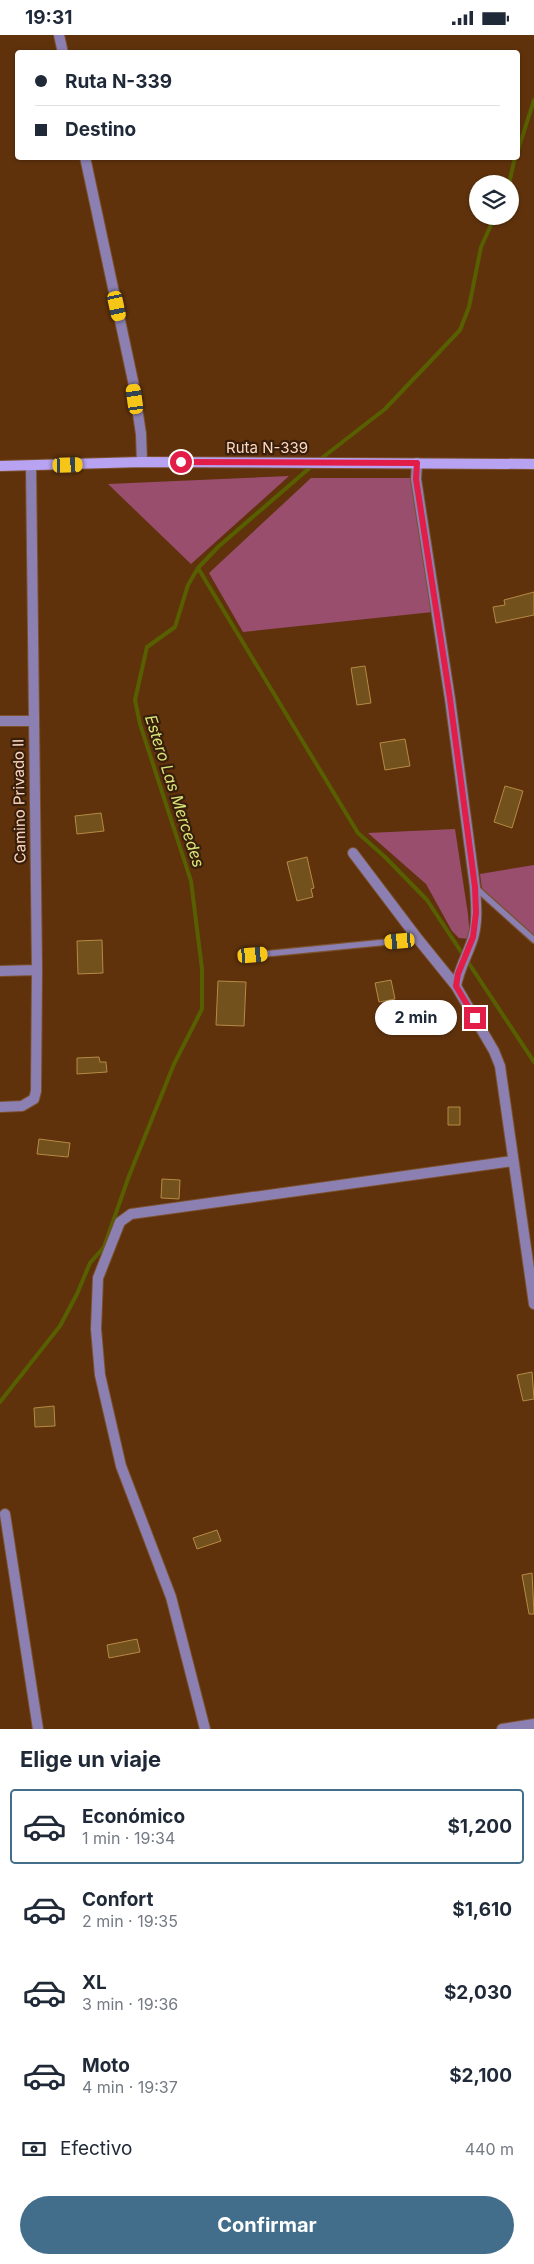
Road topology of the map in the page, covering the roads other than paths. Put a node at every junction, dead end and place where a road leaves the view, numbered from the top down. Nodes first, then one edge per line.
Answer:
1 (60, 35) edge
2 (62, 50) edge
3 (86, 160) edge
4 (142, 461) junction
5 (417, 463) junction
6 (534, 464) edge
7 (0, 466) edge
8 (31, 466) junction
9 (0, 721) edge
10 (33, 721) junction
11 (353, 853) dead end
12 (475, 887) junction
13 (418, 939) junction
14 (534, 940) edge
15 (253, 955) dead end
16 (0, 971) edge
17 (37, 971) junction
18 (456, 986) junction
19 (0, 1107) edge
20 (512, 1161) junction
21 (534, 1304) edge
22 (5, 1514) dead end
23 (534, 1724) edge
24 (38, 1729) edge
25 (205, 1729) edge
26 (502, 1729) edge

1 - 2 street
3 - 4 street
4 - 5 street, Ruta N-339
4 - 8 street, Ruta N-339
5 - 6 street, Ruta N-339
5 - 12 street
7 - 8 street, Ruta N-339
8 - 10 street, Camino Privado II
9 - 10 street
10 - 17 street, Camino Privado II
11 - 13 street
12 - 14 lane
12 - 18 street
13 - 15 lane
13 - 18 street
16 - 17 street
17 - 19 street, Camino Privado II
18 - 20 street
20 - 21 street
20 - 25 street
22 - 24 street
23 - 26 street

